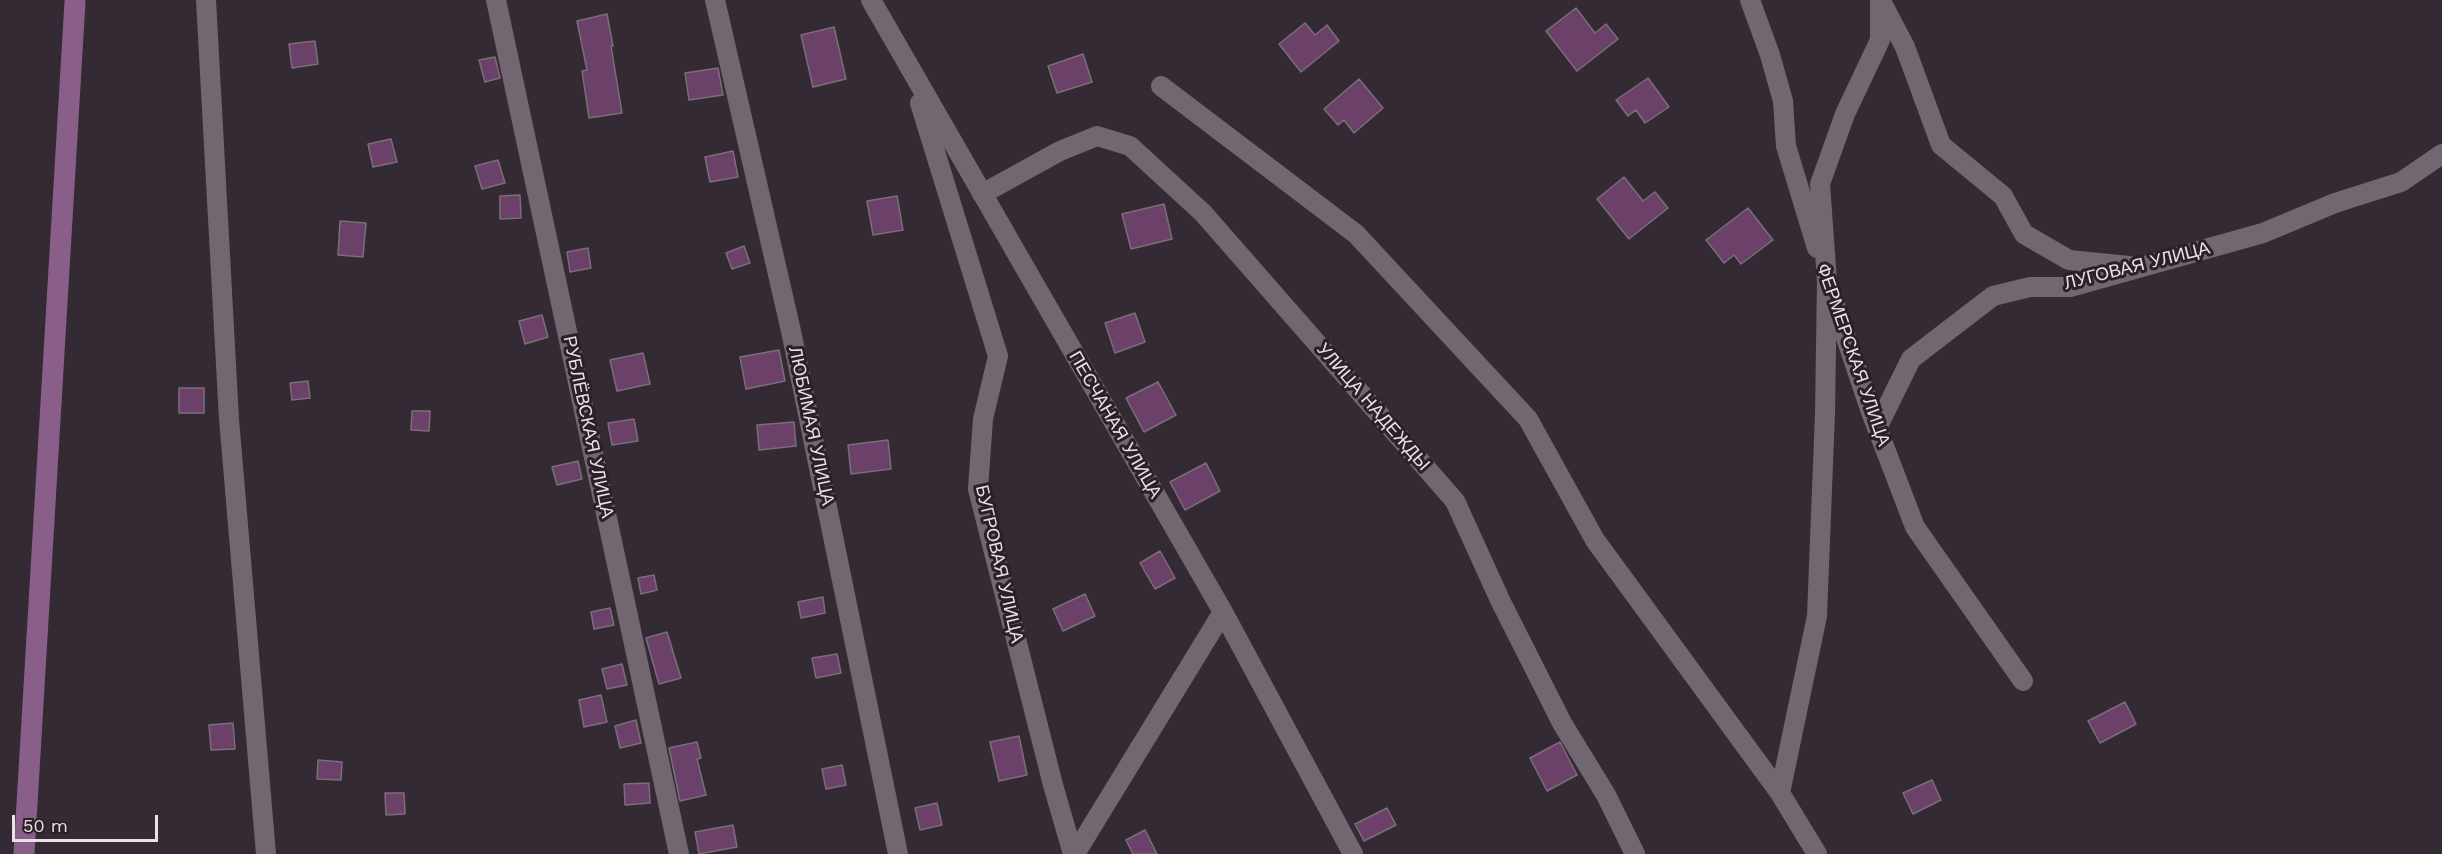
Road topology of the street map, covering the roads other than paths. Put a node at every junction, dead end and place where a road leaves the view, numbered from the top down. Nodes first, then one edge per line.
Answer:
1 (206, 0) edge
2 (496, 0) edge
3 (715, 0) edge
4 (871, 0) edge
5 (1750, 0) edge
6 (1880, 0) edge
7 (909, 66) junction
8 (1161, 86) dead end
9 (2442, 154) edge
10 (982, 194) junction
11 (2139, 268) junction
12 (1827, 281) junction
13 (1877, 428) junction
14 (1223, 612) junction
15 (2023, 681) dead end
16 (1780, 793) junction
17 (266, 854) edge
18 (679, 854) edge
19 (898, 854) edge
20 (1074, 854) edge
21 (1353, 854) edge
22 (1635, 854) edge
23 (1817, 854) edge

1 - 17 street
2 - 18 street, РУБЛЁВСКАЯ УЛИЦА
3 - 19 street, ЛЮБИМАЯ УЛИЦА
4 - 7 street, ПЕСЧАНАЯ УЛИЦА
5 - 12 street, ФЕРМЕРСКАЯ УЛИЦА
6 - 11 street
6 - 12 street
7 - 10 street, ПЕСЧАНАЯ УЛИЦА
7 - 20 street, БУГРОВАЯ УЛИЦА
8 - 16 street
9 - 11 street, ЛУГОВАЯ УЛИЦА
10 - 14 street, ПЕСЧАНАЯ УЛИЦА
10 - 22 street, УЛИЦА НАДЕЖДЫ
11 - 13 street, ЛУГОВАЯ УЛИЦА
12 - 13 street, ФЕРМЕРСКАЯ УЛИЦА
12 - 16 street
13 - 15 street, ФЕРМЕРСКАЯ УЛИЦА
14 - 20 street
14 - 21 street, ПЕСЧАНАЯ УЛИЦА
16 - 23 street

